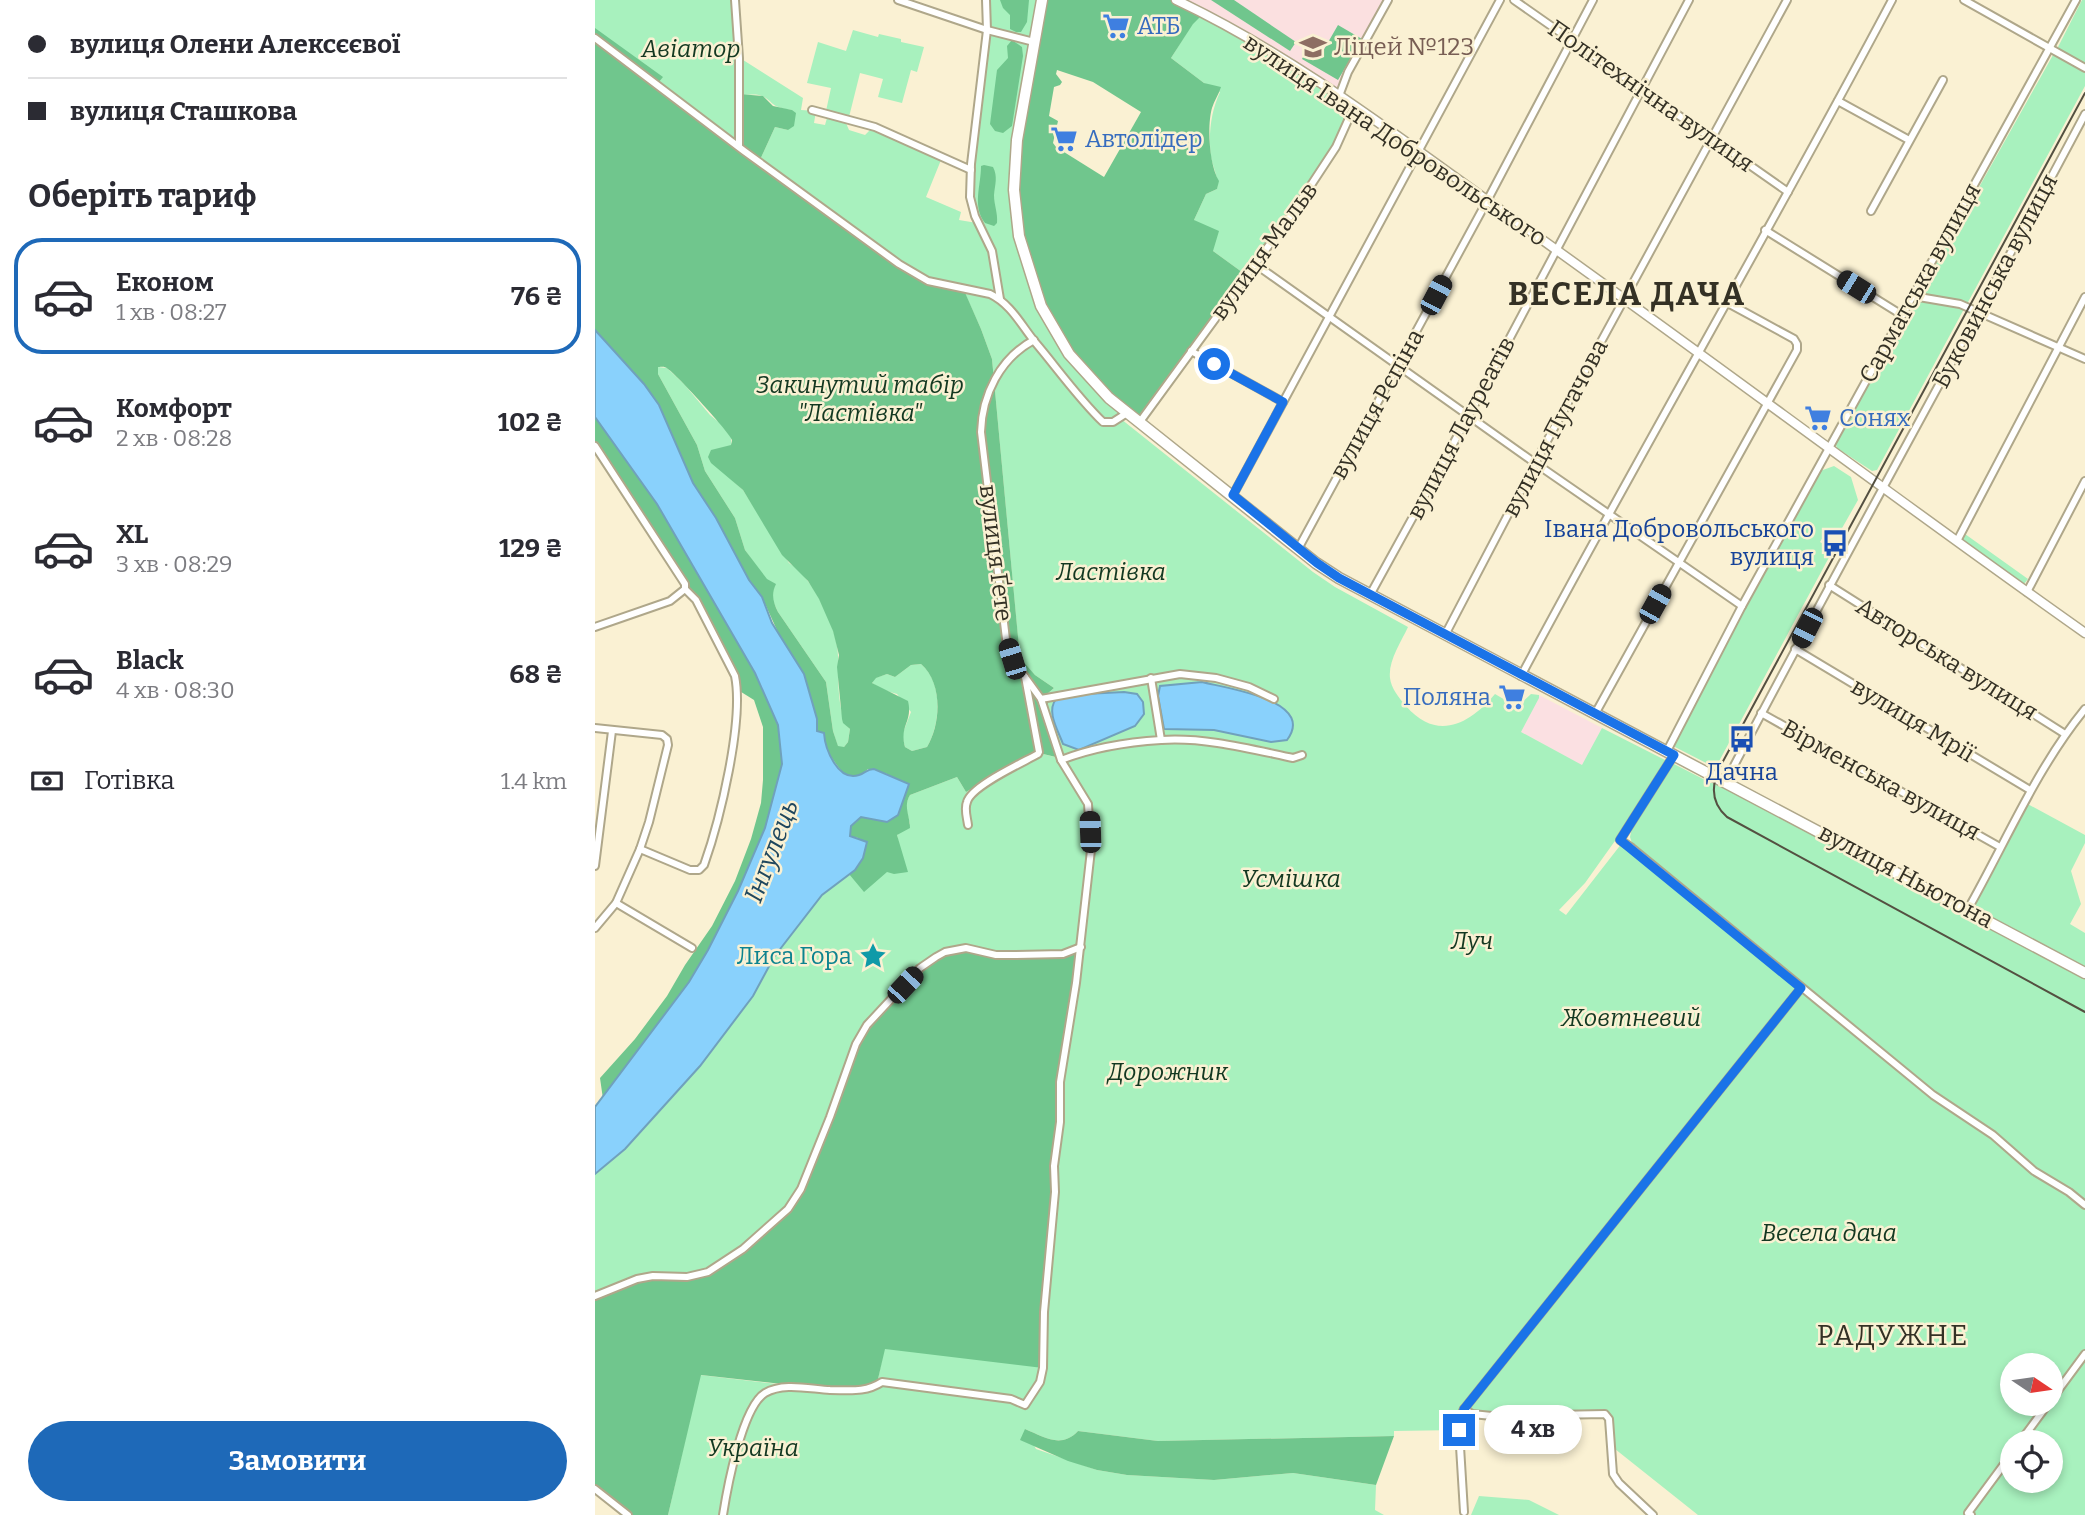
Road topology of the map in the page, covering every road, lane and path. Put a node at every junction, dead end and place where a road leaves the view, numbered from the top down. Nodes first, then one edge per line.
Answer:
1 (735, 0) edge
2 (898, 0) edge
3 (986, 0) edge
4 (1042, 0) edge
5 (1176, 0) edge
6 (1388, 0) edge
7 (1500, 0) edge
8 (1514, 0) edge
9 (1593, 0) edge
10 (1689, 0) edge
11 (1787, 0) edge
12 (1892, 0) edge
13 (1964, 0) edge
14 (2076, 0) edge
15 (987, 30) junction
16 (595, 38) edge
17 (1571, 40) junction
18 (1034, 42) junction
19 (2050, 48) junction
20 (2085, 68) edge
21 (1943, 80) dead end
22 (1642, 90) junction
23 (1339, 96) junction
24 (1838, 101) junction
25 (1354, 107) junction
26 (812, 110) dead end
27 (2085, 114) edge
28 (1710, 138) junction
29 (1909, 140) junction
30 (739, 146) junction
31 (1418, 152) junction
32 (971, 170) junction
33 (1788, 192) junction
34 (1487, 201) junction
35 (1871, 211) dead end
36 (1765, 230) junction
37 (1555, 249) junction
38 (1255, 264) junction
39 (1913, 296) junction
40 (2085, 297) edge
41 (1000, 299) junction
42 (1625, 299) junction
43 (1726, 302) junction
44 (1980, 312) junction
45 (1902, 315) junction
46 (1329, 316) junction
47 (1034, 340) junction
48 (2058, 346) junction
49 (1191, 351) junction
50 (1697, 354) junction
51 (2085, 359) edge
52 (1398, 366) junction
53 (1283, 402) junction
54 (1766, 404) junction
55 (1127, 413) junction
56 (1469, 415) junction
57 (1139, 423) junction
58 (595, 446) edge
59 (1829, 449) junction
60 (1535, 463) junction
61 (2085, 481) edge
62 (1882, 487) junction
63 (1233, 495) junction
64 (1608, 512) junction
65 (1957, 541) junction
66 (1298, 549) junction
67 (1678, 561) junction
68 (1829, 585) junction
69 (685, 589) junction
70 (2027, 592) junction
71 (1370, 595) junction
72 (1742, 606) junction
73 (595, 627) edge
74 (2085, 633) edge
75 (1445, 635) junction
76 (1795, 649) junction
77 (1521, 676) junction
78 (1025, 677) junction
79 (1151, 678) junction
80 (1041, 699) junction
81 (1274, 699) dead end
82 (2085, 709) edge
83 (1761, 713) junction
84 (1595, 714) junction
85 (595, 728) edge
86 (612, 731) junction
87 (2065, 734) junction
88 (1161, 740) junction
89 (1670, 753) junction
90 (1302, 755) dead end
91 (1061, 760) junction
92 (1726, 781) junction
93 (2031, 790) junction
94 (968, 825) dead end
95 (2000, 847) junction
96 (640, 849) junction
97 (595, 866) edge
98 (617, 903) junction
99 (1968, 909) junction
100 (595, 928) edge
101 (1081, 947) junction
102 (692, 948) dead end
103 (2085, 973) edge
104 (1801, 988) junction
105 (2085, 1205) edge
106 (595, 1296) edge
107 (2085, 1354) edge
108 (2063, 1384) edge
109 (1464, 1409) junction
110 (2000, 1470) edge
111 (595, 1489) edge
112 (1464, 1513) dead end
113 (628, 1515) edge
114 (723, 1515) edge
115 (1653, 1515) edge
116 (1971, 1515) edge

1 - 30 street
2 - 15 street
3 - 15 street
4 - 18 main road
5 - 23 street, вулиця Івана Добровольського
6 - 23 street
7 - 31 street
8 - 17 street, Політехнічна вулиця
9 - 17 street, вулиця Рєпіна
10 - 22 street, вулиця Лауреатів
11 - 28 street, вулиця Пугачова
12 - 24 street
13 - 19 street
14 - 19 street, Сарматська вулиця
15 - 18 street
15 - 32 street
16 - 30 street
17 - 22 street, Політехнічна вулиця
17 - 34 street, вулиця Рєпіна
18 - 55 main road
19 - 20 street
19 - 39 street, Сарматська вулиця
21 - 29 street
22 - 28 street, Політехнічна вулиця
22 - 37 street, вулиця Лауреатів
23 - 25 street, вулиця Івана Добровольського
24 - 29 street
24 - 33 street
25 - 31 street, вулиця Івана Добровольського
25 - 38 street, вулиця Мальв
26 - 32 street
27 - 44 street, Буковинська вулиця
28 - 33 street, Політехнічна вулиця
28 - 42 street, вулиця Пугачова
29 - 35 street
30 - 41 street
31 - 34 street, вулиця Івана Добровольського
31 - 46 street
32 - 41 street
33 - 36 street
34 - 37 street, вулиця Івана Добровольського
34 - 52 street, вулиця Рєпіна
36 - 43 street
36 - 45 street
37 - 42 street, вулиця Івана Добровольського
37 - 56 street, вулиця Лауреатів
38 - 46 street
38 - 49 street, вулиця Мальв
39 - 44 street
39 - 45 street, Сарматська вулиця
40 - 48 street
41 - 47 street
42 - 50 street, вулиця Івана Добровольського
42 - 60 street, вулиця Пугачова
43 - 50 street
43 - 54 street
44 - 48 street
44 - 62 street, Буковинська вулиця
45 - 59 street, Сарматська вулиця
46 - 52 street
46 - 53 street
47 - 55 street
47 - 78 street, вулиця Ґете
48 - 51 street
48 - 65 street
49 - 53 street
49 - 57 street, вулиця Мальв
50 - 54 street, вулиця Івана Добровольського
50 - 64 street
52 - 56 street
52 - 66 street, вулиця Рєпіна
53 - 63 street
54 - 59 street, вулиця Івана Добровольського
54 - 67 street
55 - 57 main road
56 - 60 street
56 - 71 street, вулиця Лауреатів
57 - 63 main road
58 - 69 street
59 - 62 street, вулиця Івана Добровольського
59 - 72 street, Сарматська вулиця
60 - 64 street
60 - 75 street, вулиця Пугачова
61 - 70 street
62 - 65 street, вулиця Івана Добровольського
62 - 68 street, Буковинська вулиця
63 - 66 main road
64 - 67 street
64 - 77 street
65 - 70 street, вулиця Івана Добровольського
66 - 71 main road
67 - 72 street
67 - 84 street
68 - 76 street, Буковинська вулиця
68 - 87 street, Авторська вулиця
69 - 73 street
69 - 96 street
70 - 74 street, вулиця Івана Добровольського
71 - 75 main road
72 - 89 street, Сарматська вулиця
75 - 77 main road
76 - 83 street, Буковинська вулиця
76 - 93 street, вулиця Мрії
77 - 84 main road
78 - 80 street
78 - 94 street, вулиця Ґете
79 - 80 street
79 - 81 street
79 - 88 street
80 - 91 street
82 - 87 street
83 - 92 street, Буковинська вулиця
83 - 95 street, Вірменська вулиця
84 - 89 main road
85 - 86 street
86 - 96 street
86 - 97 street
87 - 93 street
88 - 90 street
88 - 91 street
89 - 92 main road
89 - 104 street, Сарматська вулиця
91 - 101 street
92 - 99 main road, вулиця Ньютона
93 - 95 street
95 - 99 street
96 - 98 street
98 - 100 street
98 - 102 street
99 - 103 main road, вулиця Ньютона
101 - 106 street
101 - 114 street
104 - 105 street
104 - 109 street
107 - 108 street
109 - 112 street
109 - 115 street
110 - 116 street
111 - 113 street

